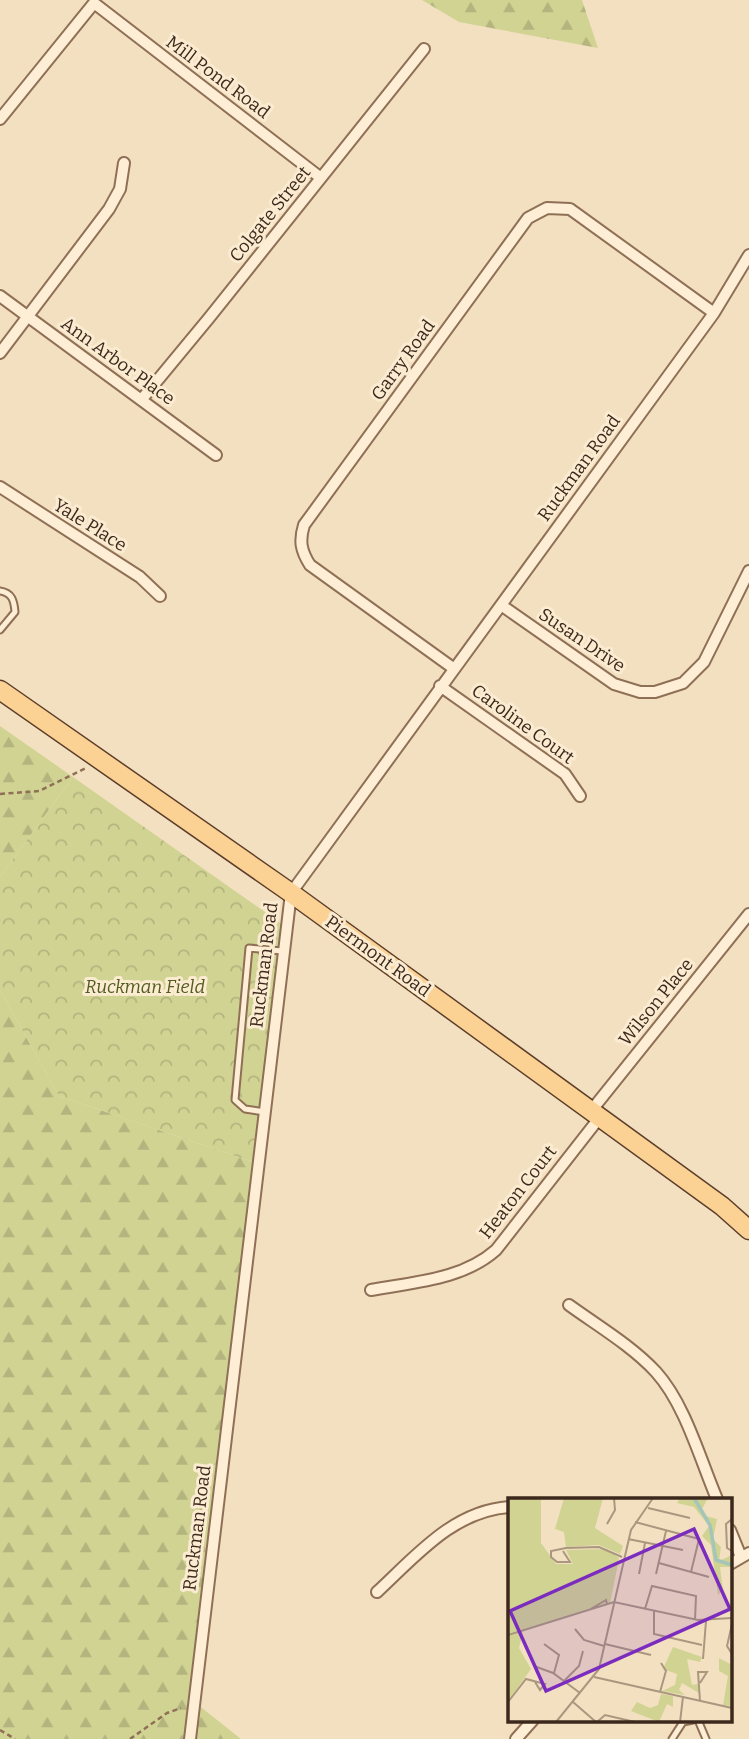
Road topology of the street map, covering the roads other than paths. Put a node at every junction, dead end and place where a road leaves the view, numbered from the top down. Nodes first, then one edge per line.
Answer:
1 (424, 49) dead end
2 (0, 119) edge
3 (124, 163) dead end
4 (321, 178) junction
5 (749, 255) edge
6 (0, 296) edge
7 (714, 313) junction
8 (27, 317) junction
9 (0, 353) edge
10 (142, 399) junction
11 (216, 455) dead end
12 (0, 486) edge
13 (749, 571) edge
14 (0, 591) edge
15 (160, 596) dead end
16 (501, 605) junction
17 (0, 630) edge
18 (453, 668) junction
19 (440, 686) junction
20 (0, 690) edge
21 (580, 796) dead end
22 (291, 893) junction
23 (749, 914) edge
24 (282, 951) junction
25 (265, 1112) junction
26 (595, 1114) junction
27 (749, 1230) edge
28 (371, 1290) dead end
29 (569, 1305) dead end
30 (717, 1498) edge
31 (508, 1507) edge
32 (732, 1533) edge
33 (745, 1555) edge
34 (377, 1592) dead end
35 (531, 1722) edge
36 (684, 1722) edge
37 (696, 1722) edge
38 (190, 1739) edge
39 (516, 1739) edge
40 (672, 1739) edge
41 (706, 1739) edge

1 - 4 street, Colgate Street
2 - 4 street, Mill Pond Road
3 - 8 street
4 - 10 street, Colgate Street
5 - 7 street, Ruckman Road
6 - 8 street, Ann Arbor Place
7 - 16 street, Ruckman Road
7 - 18 street, Garry Road
8 - 9 street
8 - 10 street, Ann Arbor Place
10 - 11 street, Ann Arbor Place
12 - 15 street, Yale Place
13 - 16 street, Susan Drive
14 - 17 lane
16 - 18 street, Ruckman Road
18 - 19 street, Ruckman Road
19 - 21 street, Caroline Court
19 - 22 street, Ruckman Road
20 - 22 main road, Piermont Road
22 - 24 street, Ruckman Road
22 - 26 main road, Piermont Road
23 - 26 street, Wilson Place
24 - 25 street, Ruckman Road
24 - 25 lane
25 - 38 street, Ruckman Road
26 - 27 main road, Piermont Road
26 - 28 street, Heaton Court
29 - 30 street
31 - 34 street
32 - 33 street
35 - 39 street
36 - 40 lane
37 - 41 lane

